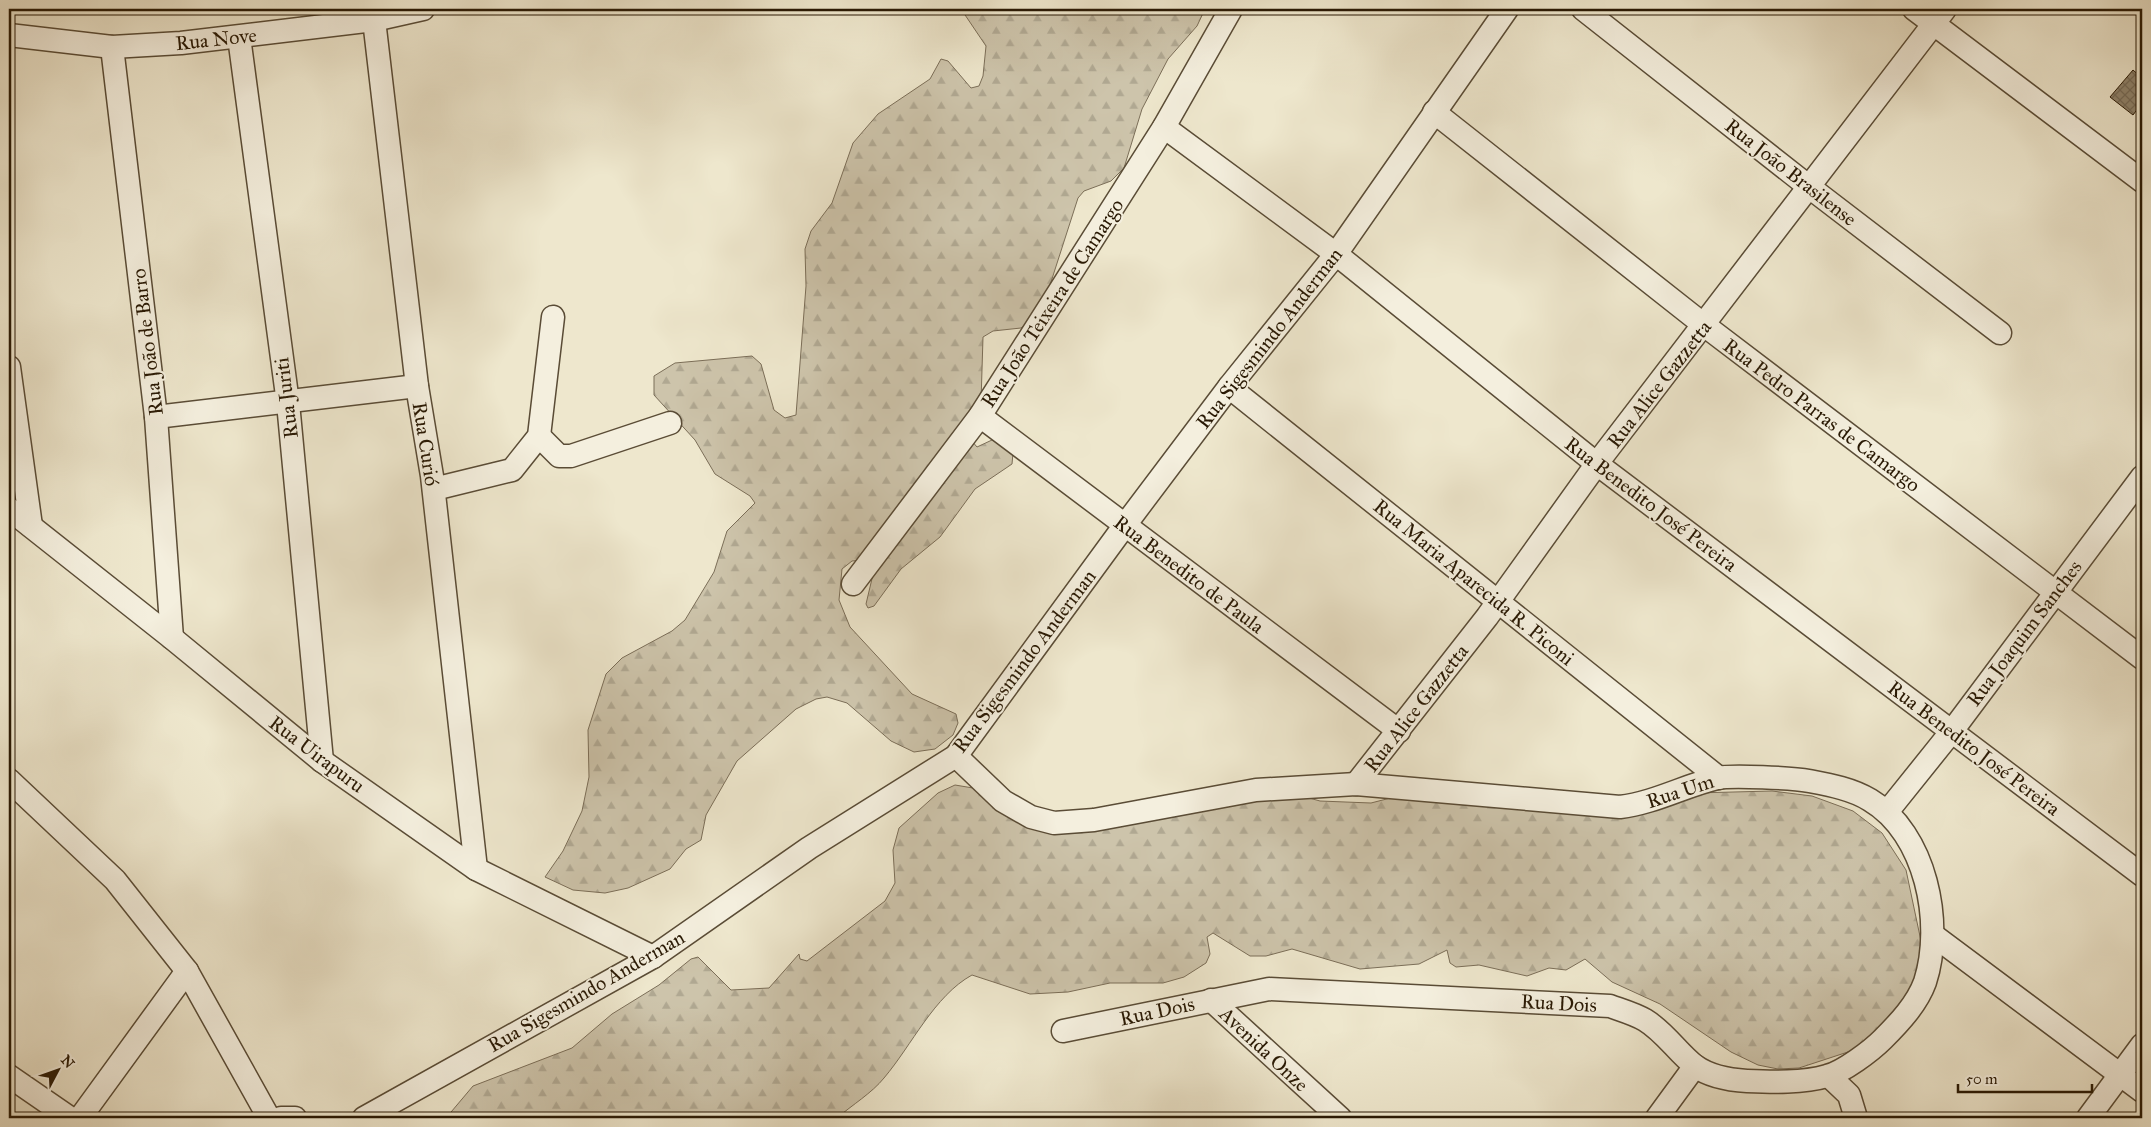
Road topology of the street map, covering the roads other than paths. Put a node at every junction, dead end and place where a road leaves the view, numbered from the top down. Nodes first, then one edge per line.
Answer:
1 (423, 9) edge
2 (1231, 9) edge
3 (1507, 9) edge
4 (1583, 9) edge
5 (1914, 9) edge
6 (1940, 16) edge
7 (374, 20) junction
8 (9, 35) edge
9 (239, 37) junction
10 (112, 47) junction
11 (1434, 112) junction
12 (1164, 127) junction
13 (2142, 181) edge
14 (1808, 186) junction
15 (1336, 254) junction
16 (553, 317) dead end
17 (1704, 325) junction
18 (2000, 333) dead end
19 (9, 367) edge
20 (417, 386) junction
21 (1229, 387) junction
22 (288, 403) junction
23 (980, 416) junction
24 (156, 418) junction
25 (670, 423) dead end
26 (539, 436) junction
27 (1597, 464) junction
28 (2142, 477) edge
29 (434, 490) junction
30 (9, 509) edge
31 (1125, 525) junction
32 (31, 526) junction
33 (853, 584) dead end
34 (2055, 592) junction
35 (1498, 602) junction
36 (172, 638) junction
37 (2142, 658) edge
38 (1952, 730) junction
39 (1399, 731) junction
40 (956, 756) junction
41 (322, 761) junction
42 (1718, 778) junction
43 (9, 780) edge
44 (1356, 784) junction
45 (1886, 812) junction
46 (476, 869) junction
47 (2142, 876) edge
48 (1932, 912) joint
49 (1932, 935) junction
50 (653, 957) junction
51 (187, 971) junction
52 (1211, 1000) junction
53 (1063, 1031) dead end
54 (2142, 1046) edge
55 (1696, 1066) junction
56 (2122, 1075) junction
57 (9, 1076) edge
58 (1829, 1076) junction
59 (2142, 1091) edge
60 (70, 1118) edge
61 (80, 1118) edge
62 (269, 1118) edge
63 (281, 1118) edge
64 (296, 1118) edge
65 (364, 1118) edge
66 (1340, 1118) edge
67 (1657, 1118) edge
68 (1856, 1118) edge
69 (2088, 1118) edge

1 - 7 street, Rua Nove
2 - 12 street, Rua João Teixeira de Camargo
3 - 11 street, Rua Sigesmindo Anderman
4 - 14 street, Rua João Brasilense
5 - 6 street
6 - 13 street
6 - 14 street, Rua Alice Gazzetta
7 - 9 street, Rua Nove
7 - 20 street, Rua Curió
8 - 10 street, Rua Nove
9 - 10 street, Rua Nove
9 - 22 street, Rua Juriti
10 - 24 street, Rua João de Barro
11 - 15 street, Rua Sigesmindo Anderman
11 - 17 street, Rua Pedro Parras de Camargo
12 - 15 street, Rua Benedito José Pereira
12 - 23 street, Rua João Teixeira de Camargo
14 - 17 street, Rua Alice Gazzetta
14 - 18 street, Rua João Brasilense
15 - 21 street, Rua Sigesmindo Anderman
15 - 27 street, Rua Benedito José Pereira
16 - 26 street
17 - 27 street, Rua Alice Gazzetta
17 - 34 street, Rua Pedro Parras de Camargo
19 - 32 street
20 - 22 street
20 - 29 street, Rua Curió
21 - 31 street, Rua Sigesmindo Anderman
21 - 35 street, Rua Maria Aparecida R. Piconi
22 - 24 street
22 - 41 street, Rua Juriti
23 - 31 street, Rua Benedito de Paula
23 - 33 street, Rua João Teixeira de Camargo
24 - 36 street, Rua João de Barro
25 - 26 street
26 - 29 street
27 - 35 street, Rua Alice Gazzetta
27 - 38 street, Rua Benedito José Pereira
28 - 34 street, Rua Joaquim Sanches
29 - 46 street, Rua Curió
30 - 32 street, Rua Uirapuru
31 - 39 street, Rua Benedito de Paula
31 - 40 street, Rua Sigesmindo Anderman
32 - 36 street, Rua Uirapuru
34 - 37 street, Rua Pedro Parras de Camargo
34 - 38 street, Rua Joaquim Sanches
35 - 39 street, Rua Alice Gazzetta
35 - 42 street, Rua Maria Aparecida R. Piconi
36 - 41 street, Rua Uirapuru
38 - 45 street, Rua Joaquim Sanches
38 - 47 street, Rua Benedito José Pereira
39 - 44 street, Rua Alice Gazzetta
40 - 44 street, Rua Um
40 - 50 street, Rua Sigesmindo Anderman
41 - 46 street, Rua Uirapuru
42 - 44 street, Rua Um
42 - 45 street, Rua Um
43 - 51 street
45 - 48 street, Rua Um
46 - 50 street, Rua Uirapuru
48 - 49 street, Rua Dois
49 - 56 street
49 - 58 street, Rua Dois
50 - 65 street, Rua Sigesmindo Anderman
51 - 61 street
51 - 62 street
52 - 53 street, Rua Dois
52 - 55 street, Rua Dois
52 - 66 street, Avenida Onze
54 - 56 street
55 - 58 street, Rua Dois
55 - 67 street
56 - 59 street
56 - 69 street
57 - 60 street
58 - 68 street
63 - 64 street

